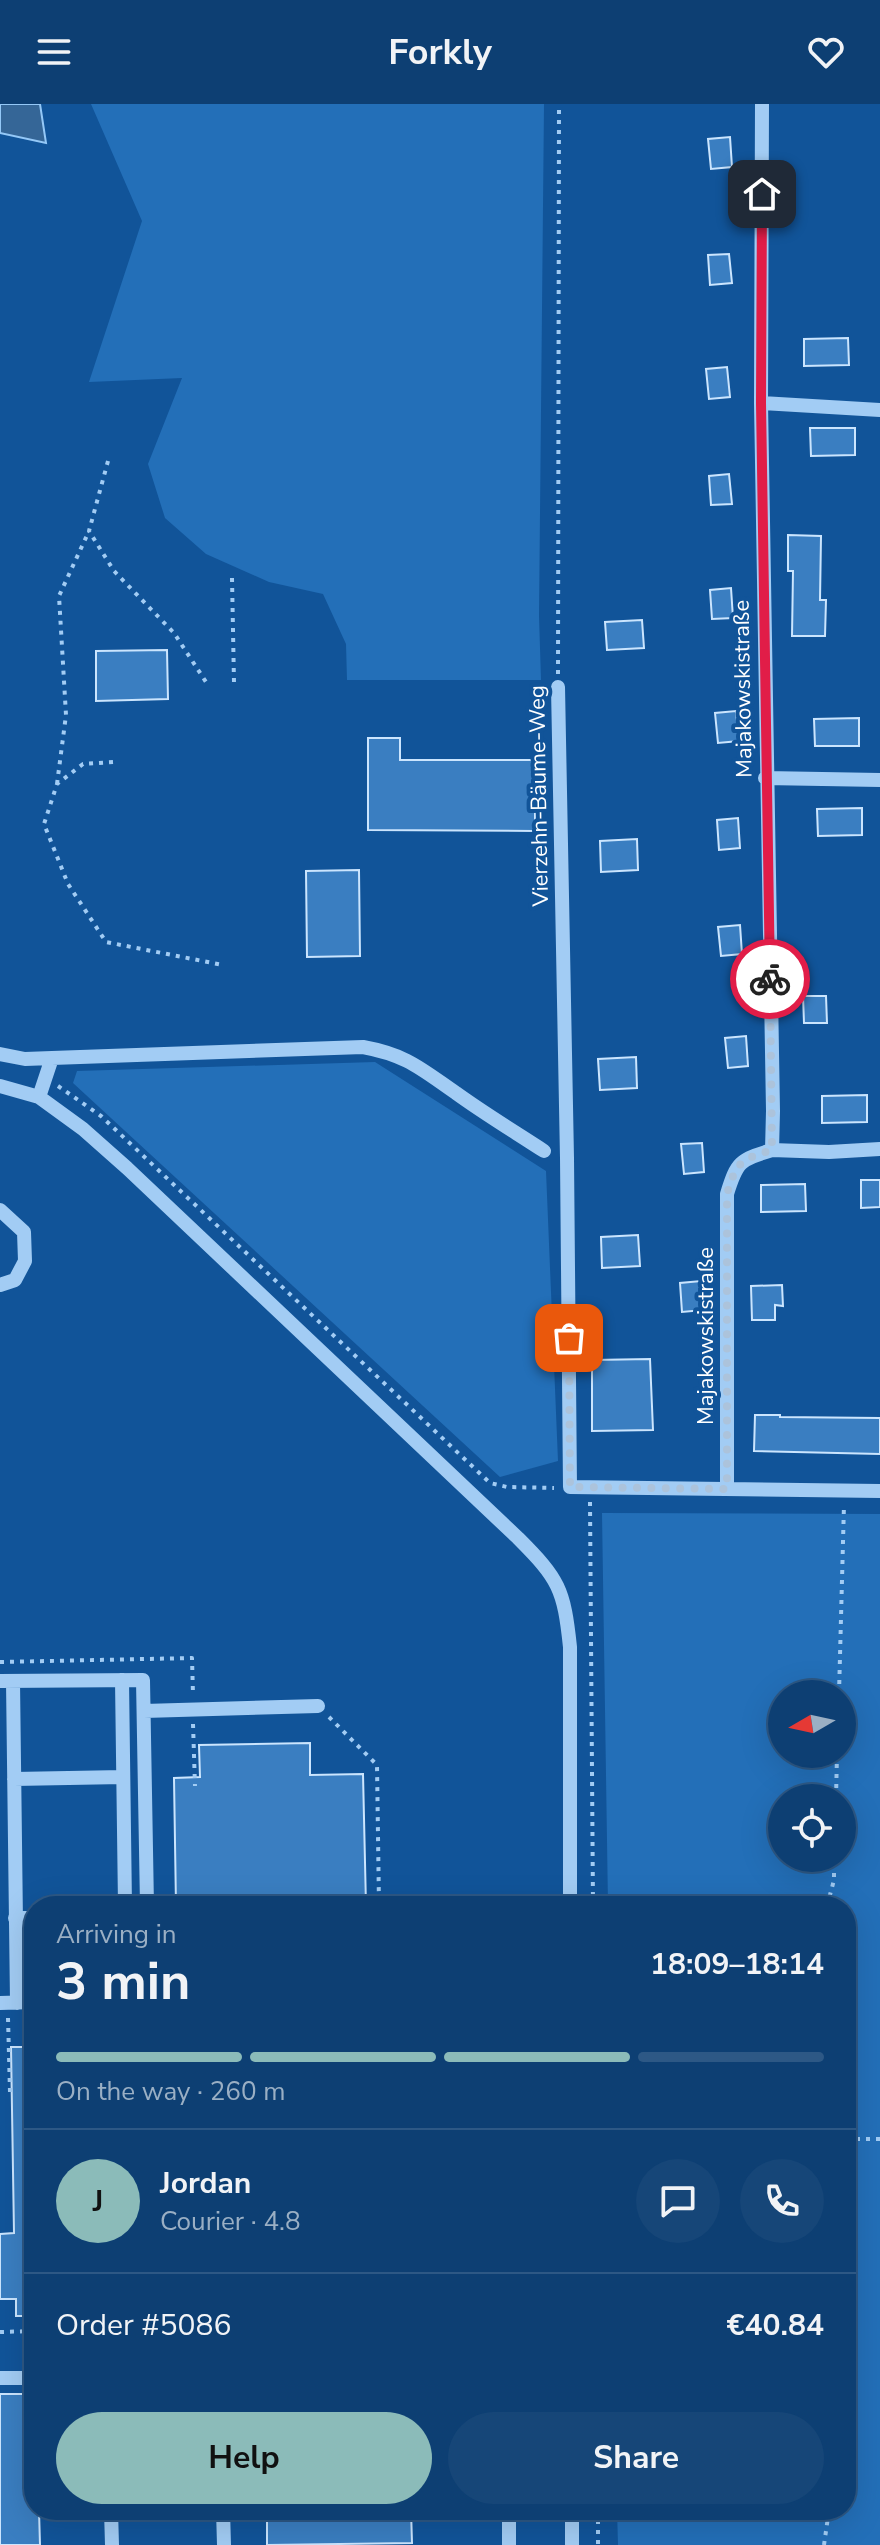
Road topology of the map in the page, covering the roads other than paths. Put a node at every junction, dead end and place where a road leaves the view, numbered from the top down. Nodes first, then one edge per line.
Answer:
1 (762, 104) edge
2 (761, 403) junction
3 (880, 410) edge
4 (558, 687) road end
5 (765, 778) junction
6 (880, 780) edge
7 (0, 1054) edge
8 (52, 1058) junction
9 (0, 1086) edge
10 (39, 1097) junction
11 (880, 1149) edge
12 (772, 1150) junction
13 (544, 1151) dead end
14 (0, 1210) edge
15 (0, 1285) edge
16 (727, 1489) junction
17 (880, 1491) edge
18 (122, 1680) junction
19 (6, 1681) edge
20 (318, 1706) road end
21 (144, 1711) junction
22 (123, 1777) junction
23 (14, 1779) junction
24 (7, 1850) edge
25 (125, 1896) edge
26 (147, 1896) edge
27 (570, 1896) edge
28 (15, 1918) junction
29 (24, 1918) edge
30 (8, 2003) edge
31 (0, 2378) edge
32 (24, 2378) edge
33 (111, 2520) edge
34 (223, 2520) edge
35 (509, 2520) edge
36 (572, 2520) edge
37 (112, 2545) edge
38 (224, 2545) edge
39 (509, 2545) edge
40 (572, 2545) edge

1 - 2 street, Majakowskistraße
2 - 3 street
2 - 5 street, Majakowskistraße
4 - 16 street, Vierzehn-Bäume-Weg
5 - 6 street
5 - 12 street, Majakowskistraße
7 - 8 street
8 - 10 street
8 - 13 street
9 - 10 street
10 - 27 street
11 - 12 street
12 - 16 street, Majakowskistraße
14 - 15 street
16 - 17 street
18 - 19 street
18 - 21 street
18 - 22 street
19 - 23 street
20 - 21 street
21 - 26 street
22 - 23 street
22 - 25 street
23 - 24 street
24 - 28 street
28 - 29 street
28 - 30 street
31 - 32 street
33 - 37 street
34 - 38 street
35 - 39 street
36 - 40 street

